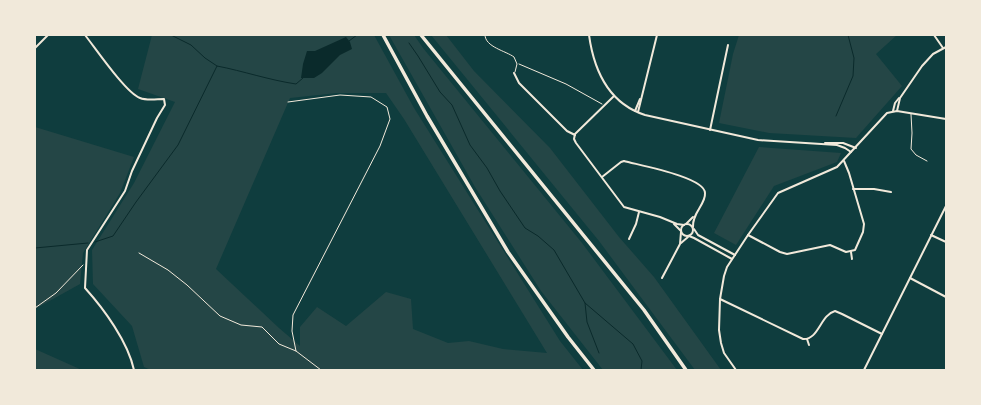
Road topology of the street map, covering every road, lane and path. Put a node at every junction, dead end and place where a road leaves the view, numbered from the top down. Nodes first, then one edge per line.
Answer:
1 (48, 35) edge
2 (85, 35) edge
3 (383, 35) edge
4 (421, 35) edge
5 (485, 35) edge
6 (589, 35) edge
7 (658, 35) edge
8 (934, 35) edge
9 (728, 45) dead end
10 (946, 47) edge
11 (35, 48) edge
12 (943, 48) junction
13 (517, 64) junction
14 (514, 73) joint
15 (902, 94) junction
16 (614, 96) junction
17 (288, 102) dead end
18 (604, 105) junction
19 (892, 111) junction
20 (897, 111) junction
21 (636, 112) junction
22 (911, 113) junction
23 (946, 119) edge
24 (710, 130) junction
25 (575, 135) junction
26 (816, 143) junction
27 (856, 148) junction
28 (851, 152) junction
29 (844, 161) junction
30 (928, 161) dead end
31 (602, 177) junction
32 (853, 189) junction
33 (891, 192) dead end
34 (946, 206) edge
35 (639, 212) junction
36 (695, 215) junction
37 (670, 221) junction
38 (684, 225) junction
39 (693, 228) junction
40 (681, 232) junction
41 (748, 235) junction
42 (931, 235) junction
43 (688, 236) junction
44 (629, 238) dead end
45 (946, 242) edge
46 (680, 244) junction
47 (850, 252) junction
48 (139, 253) dead end
49 (735, 255) junction
50 (732, 259) junction
51 (852, 259) dead end
52 (86, 262) junction
53 (662, 278) dead end
54 (910, 278) junction
55 (946, 297) edge
56 (720, 300) junction
57 (35, 308) edge
58 (882, 334) junction
59 (807, 339) junction
60 (809, 345) dead end
61 (296, 351) junction
62 (134, 370) edge
63 (322, 370) edge
64 (594, 370) edge
65 (686, 370) edge
66 (736, 370) edge
67 (864, 370) edge

1 - 11 street
2 - 52 street
3 - 64 highway
4 - 65 highway
5 - 13 lane
6 - 16 street
7 - 21 street
8 - 12 street
9 - 24 street
10 - 12 street
12 - 15 street
13 - 14 lane
13 - 18 path
14 - 25 street
15 - 19 street
15 - 20 street
16 - 18 street
16 - 21 street
17 - 61 path
18 - 25 street
19 - 20 street
19 - 27 street
20 - 22 street
21 - 24 street
22 - 23 street
22 - 30 lane
24 - 26 street
25 - 31 street
26 - 27 street
26 - 28 street
27 - 28 street
28 - 29 street
29 - 32 street
29 - 41 street
31 - 35 street
31 - 36 street
32 - 33 street
32 - 47 street
34 - 42 street
35 - 37 street
35 - 44 street
36 - 38 street
36 - 39 street
37 - 38 street
37 - 40 street
38 - 39 street
38 - 40 street
39 - 43 street
39 - 49 street
40 - 43 street
40 - 46 street
41 - 47 street
41 - 49 street
42 - 45 street
42 - 54 street
43 - 46 street
43 - 50 street
46 - 53 street
47 - 51 street
48 - 61 path
49 - 50 street
50 - 56 street
52 - 57 path
52 - 62 street
54 - 55 street
54 - 58 street
56 - 59 street
56 - 66 street
58 - 59 street
58 - 67 street
59 - 60 street
61 - 63 path

